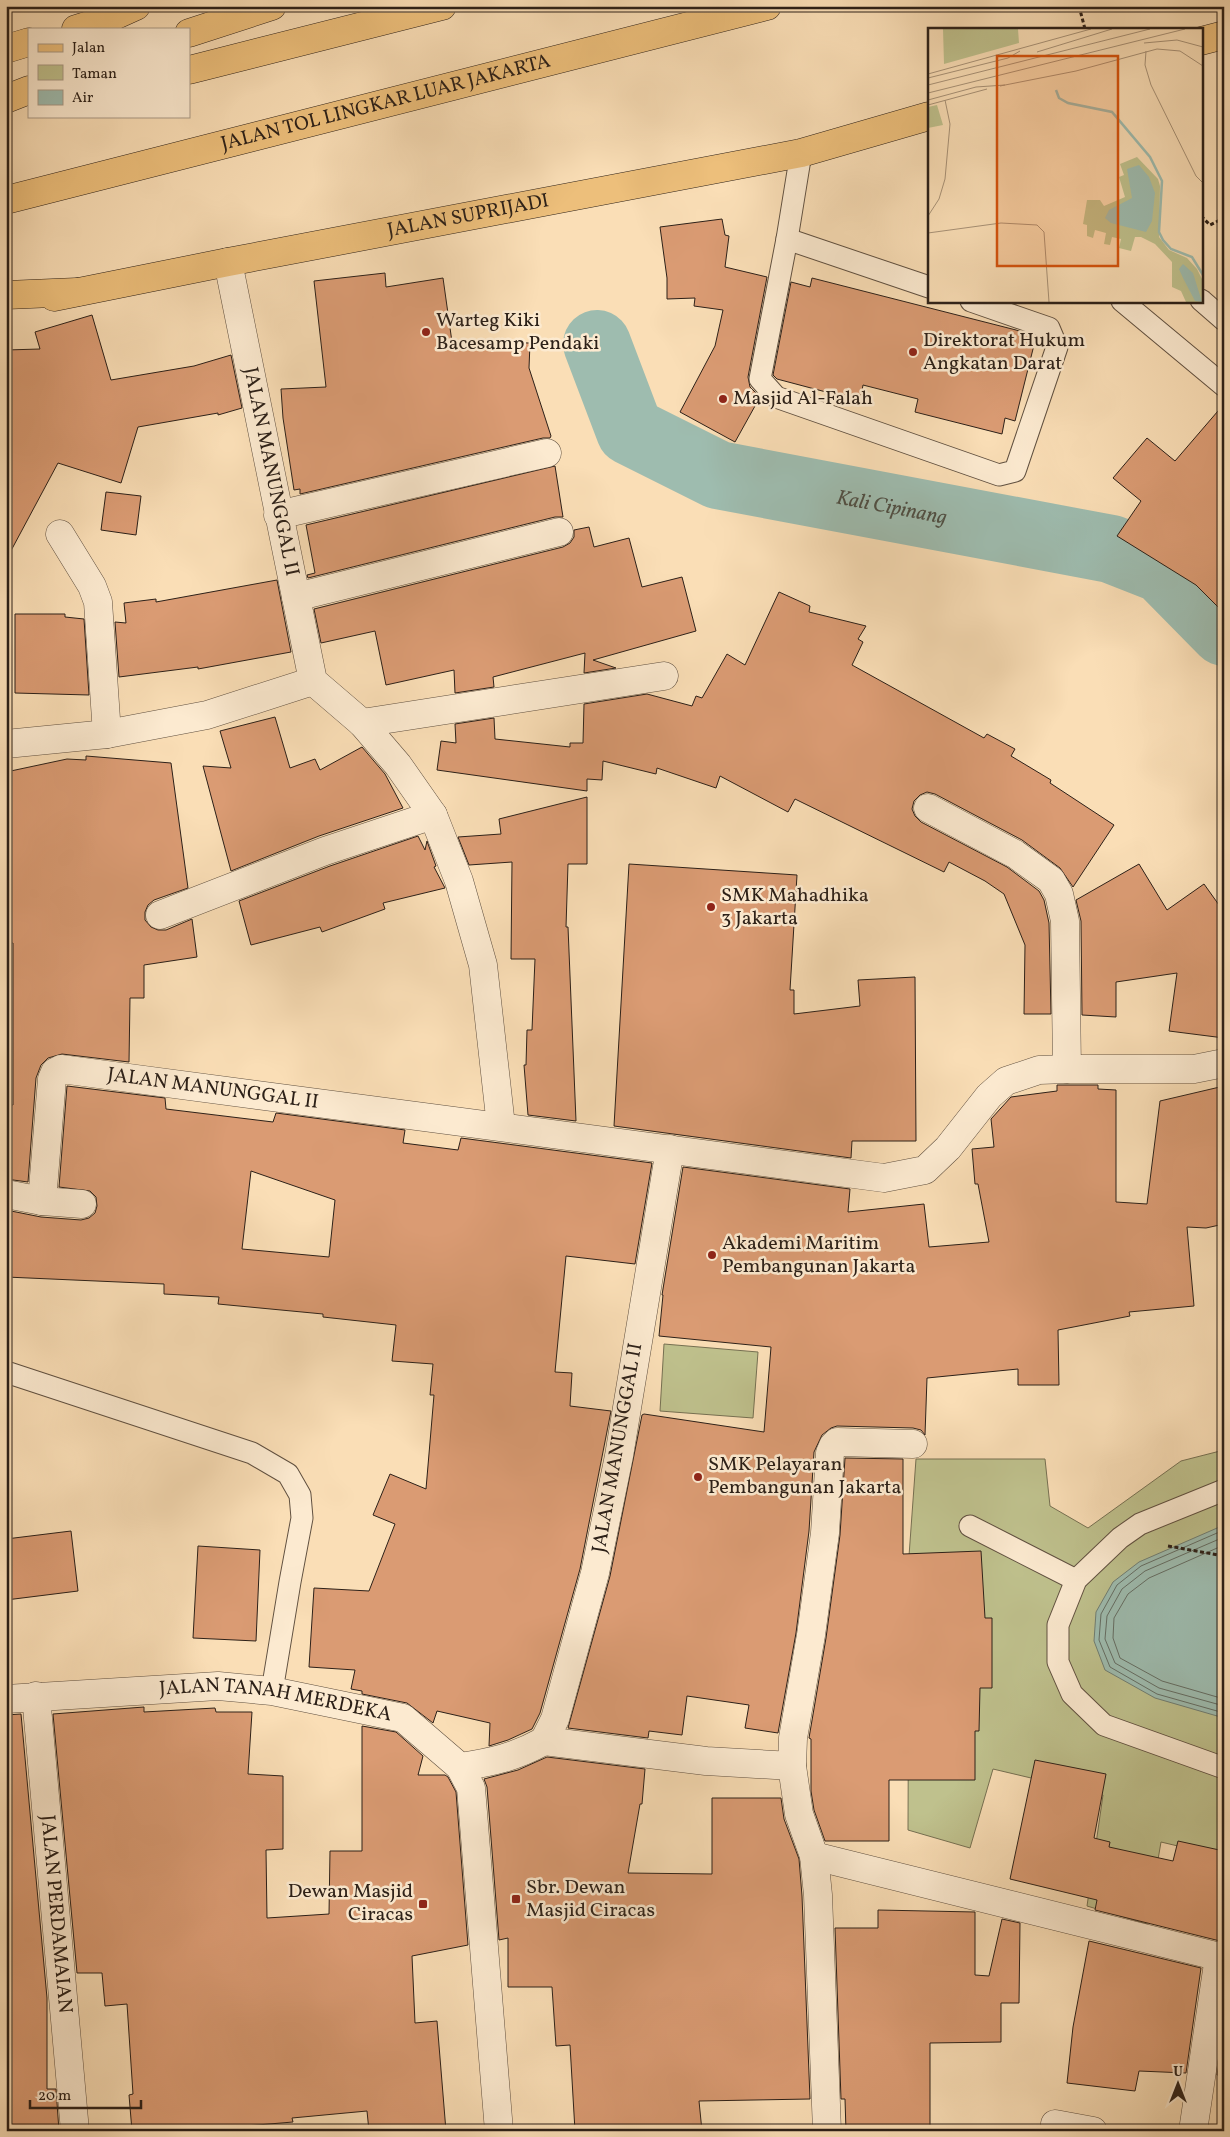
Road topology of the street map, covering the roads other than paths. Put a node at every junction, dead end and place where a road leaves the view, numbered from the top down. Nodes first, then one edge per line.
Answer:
1 (136, 6) edge
2 (272, 6) edge
3 (442, 6) edge
4 (768, 6) edge
5 (79, 28) edge
6 (190, 33) edge
7 (1224, 35) edge
8 (1202, 41) edge
9 (28, 42) edge
10 (6, 49) edge
11 (190, 70) edge
12 (28, 90) edge
13 (6, 99) edge
14 (28, 110) edge
15 (6, 116) edge
16 (928, 116) edge
17 (801, 153) junction
18 (6, 200) edge
19 (787, 239) junction
20 (228, 262) junction
21 (928, 287) edge
22 (77, 292) junction
23 (6, 294) edge
24 (1202, 301) edge
25 (974, 302) edge
26 (1123, 302) edge
27 (6, 308) edge
28 (1224, 320) edge
29 (1224, 386) edge
30 (547, 453) dead end
31 (278, 515) junction
32 (559, 532) dead end
33 (60, 534) dead end
34 (296, 597) junction
35 (664, 676) dead end
36 (313, 682) junction
37 (362, 723) junction
38 (107, 734) junction
39 (6, 744) edge
40 (928, 808) dead end
41 (433, 815) junction
42 (160, 915) dead end
43 (1224, 1063) edge
44 (1067, 1068) junction
45 (501, 1126) junction
46 (670, 1149) junction
47 (6, 1194) edge
48 (42, 1201) junction
49 (82, 1204) dead end
50 (6, 1372) edge
51 (913, 1444) dead end
52 (1224, 1490) edge
53 (970, 1526) dead end
54 (1076, 1580) junction
55 (272, 1691) junction
56 (36, 1696) junction
57 (6, 1699) edge
58 (544, 1741) junction
59 (792, 1766) junction
60 (460, 1767) junction
61 (1224, 1768) edge
62 (814, 1856) junction
63 (1221, 1958) edge
64 (1056, 2124) dead end
65 (76, 2131) edge
66 (499, 2131) edge
67 (827, 2131) edge
68 (1093, 2131) edge
69 (1193, 2131) edge

1 - 5 main road
2 - 6 main road
3 - 11 main road
4 - 18 main road, JALAN TOL LINGKAR LUAR JAKARTA
7 - 8 main road
9 - 10 main road
12 - 13 main road
14 - 15 main road
16 - 17 main road, JALAN SUPRIJADI
17 - 19 lane
17 - 20 main road, JALAN SUPRIJADI
19 - 21 lane
19 - 25 lane
20 - 22 main road, JALAN SUPRIJADI
20 - 31 street, JALAN MANUNGGAL II
22 - 23 main road
22 - 27 main road, JALAN SUPRIJADI
24 - 28 lane
26 - 29 lane
30 - 31 street
31 - 34 street, JALAN MANUNGGAL II
32 - 34 street
33 - 38 street
34 - 36 street, JALAN MANUNGGAL II
35 - 37 street
36 - 37 street
36 - 38 street
37 - 41 street
38 - 39 street
40 - 44 street
41 - 42 street
41 - 45 street
43 - 44 street, JALAN MANUNGGAL II
44 - 46 street, JALAN MANUNGGAL II
45 - 46 street, JALAN MANUNGGAL II
45 - 48 street, JALAN MANUNGGAL II
46 - 58 street, JALAN MANUNGGAL II
47 - 48 street
48 - 49 street
50 - 55 lane
51 - 59 street
52 - 54 lane
53 - 54 lane
54 - 61 lane
55 - 56 street, JALAN TANAH MERDEKA
55 - 60 street, JALAN TANAH MERDEKA
56 - 57 street, JALAN TANAH MERDEKA
56 - 65 street, JALAN PERDAMAIAN
58 - 59 street
58 - 60 street
59 - 62 street
60 - 66 street, JALAN TANAH MERDEKA
62 - 63 street
62 - 67 street
63 - 69 street
64 - 68 street

